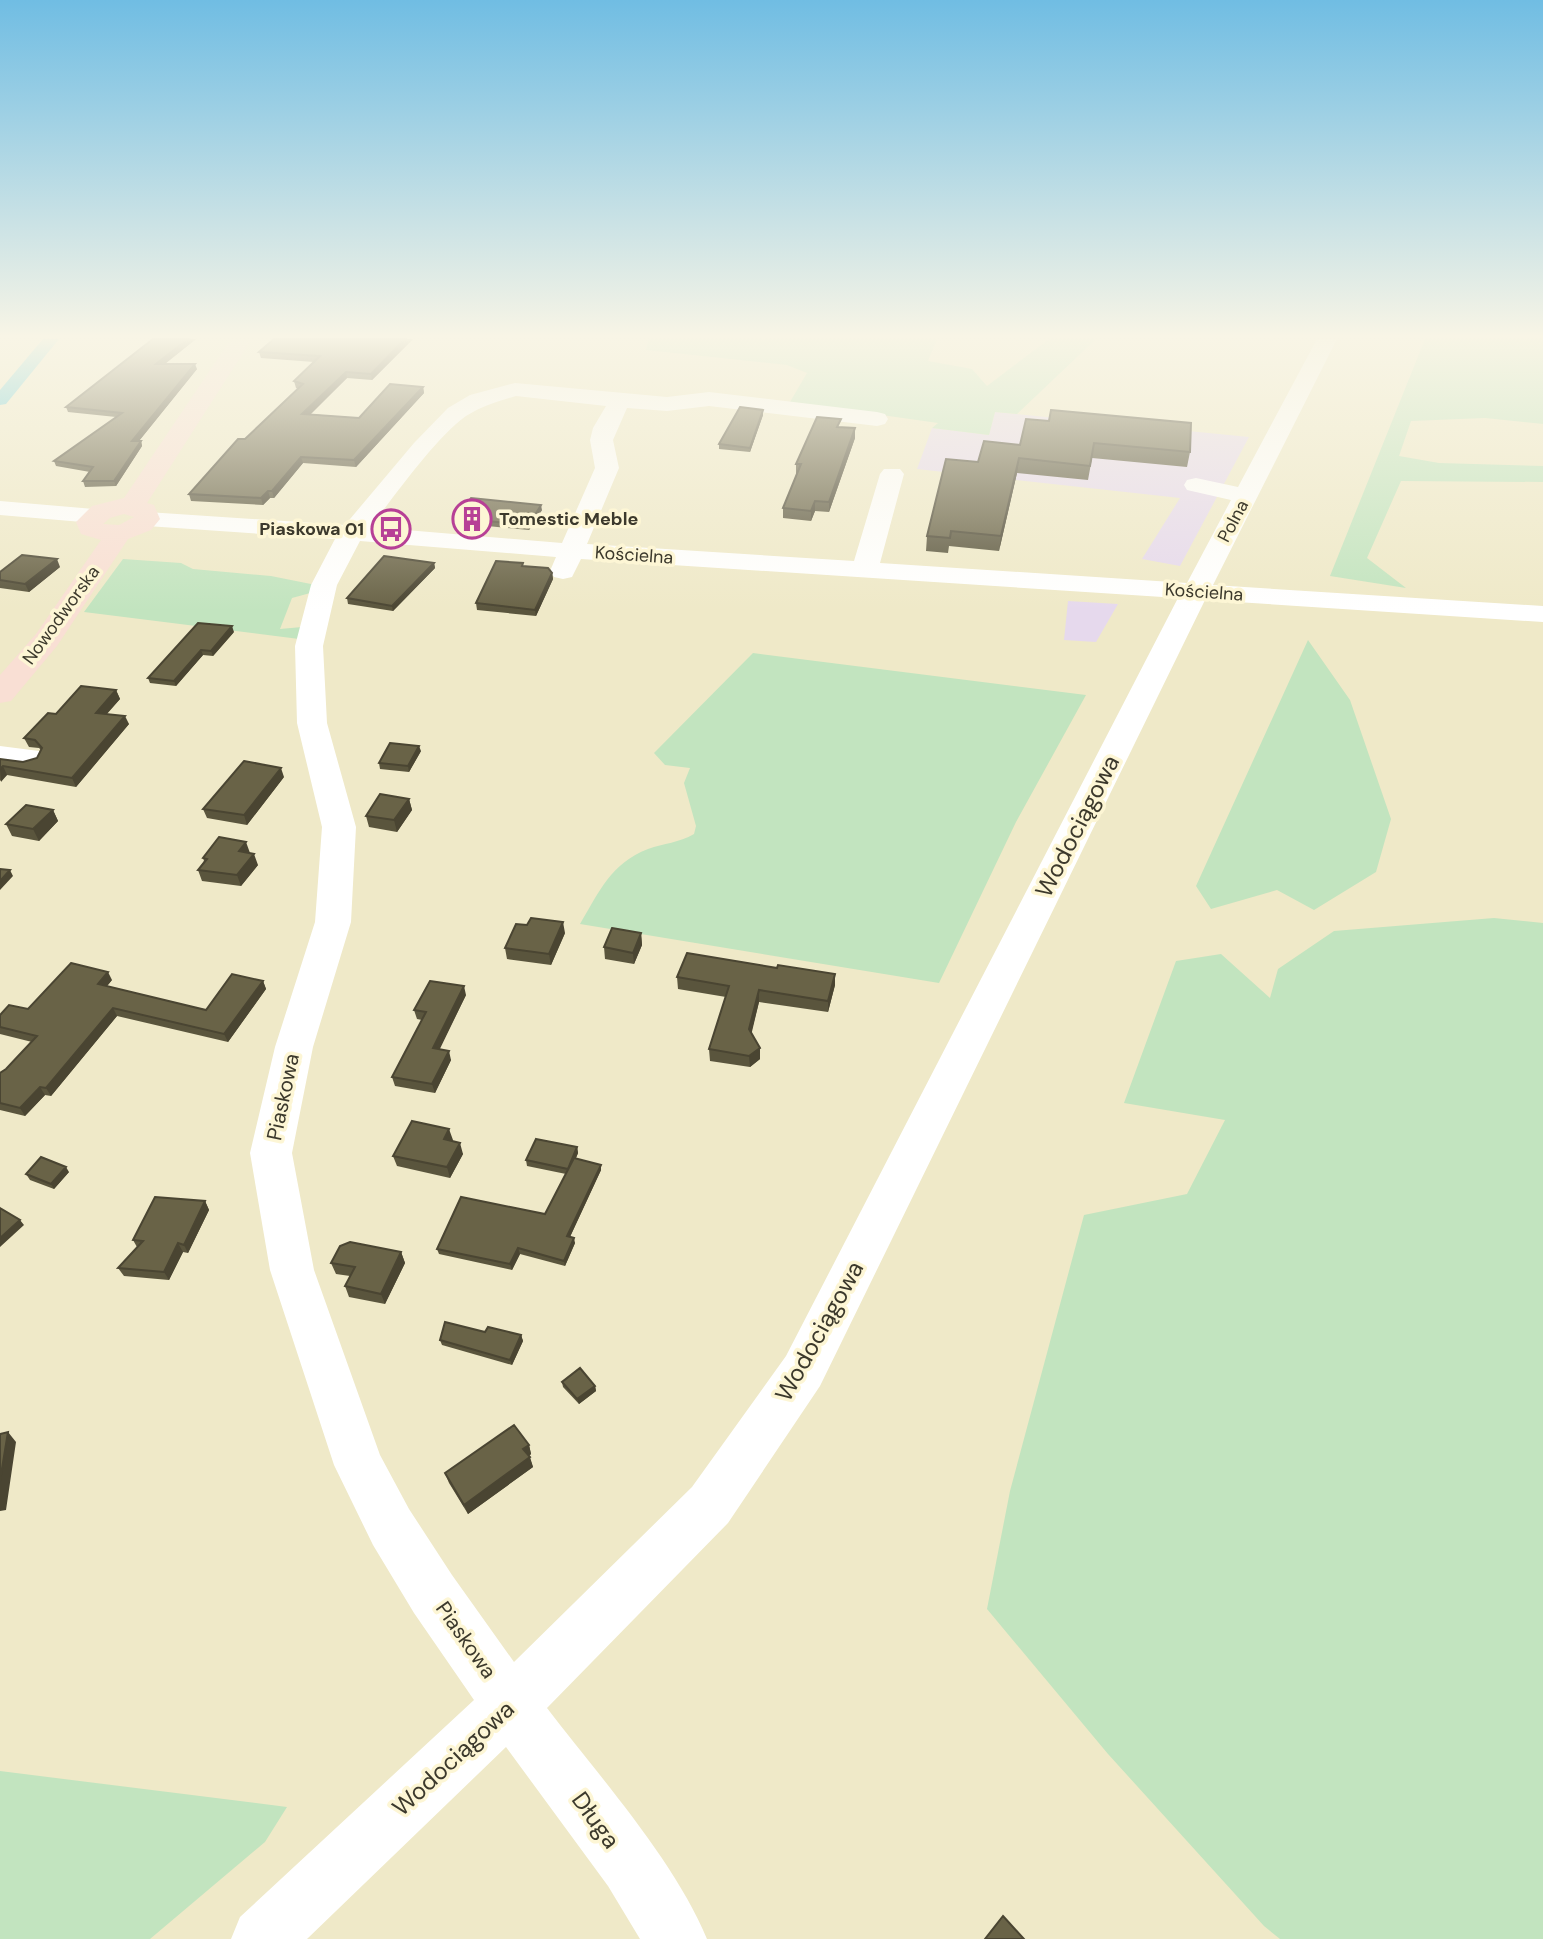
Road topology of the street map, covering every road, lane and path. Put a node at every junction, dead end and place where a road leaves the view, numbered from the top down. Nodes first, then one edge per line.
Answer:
1 (189, 429) edge
2 (440, 429) edge
3 (604, 429) edge
4 (1280, 429) edge
5 (892, 474) dead end
6 (1196, 485) dead end
7 (1246, 496) junction
8 (0, 508) edge
9 (140, 513) junction
10 (94, 516) junction
11 (119, 533) junction
12 (351, 534) junction
13 (566, 562) junction
14 (865, 569) junction
15 (1196, 591) junction
16 (1543, 614) edge
17 (0, 694) edge
18 (510, 1705) junction
19 (262, 1939) edge
20 (676, 1939) edge

1 - 9 main road
2 - 12 street
3 - 13 street, Kościelna
4 - 7 street, Polna
5 - 14 street
6 - 7 street
7 - 15 street, Polna
8 - 10 street
9 - 10 main road
9 - 11 main road
9 - 12 street, Kościelna
10 - 11 main road
11 - 17 main road, Nowodworska
12 - 13 street, Kościelna
12 - 18 street, Piaskowa
13 - 14 street, Kościelna
14 - 15 street, Kościelna
15 - 16 street, Kościelna
15 - 18 street, Wodociągowa
18 - 19 street, Wodociągowa
18 - 20 street, Długa

